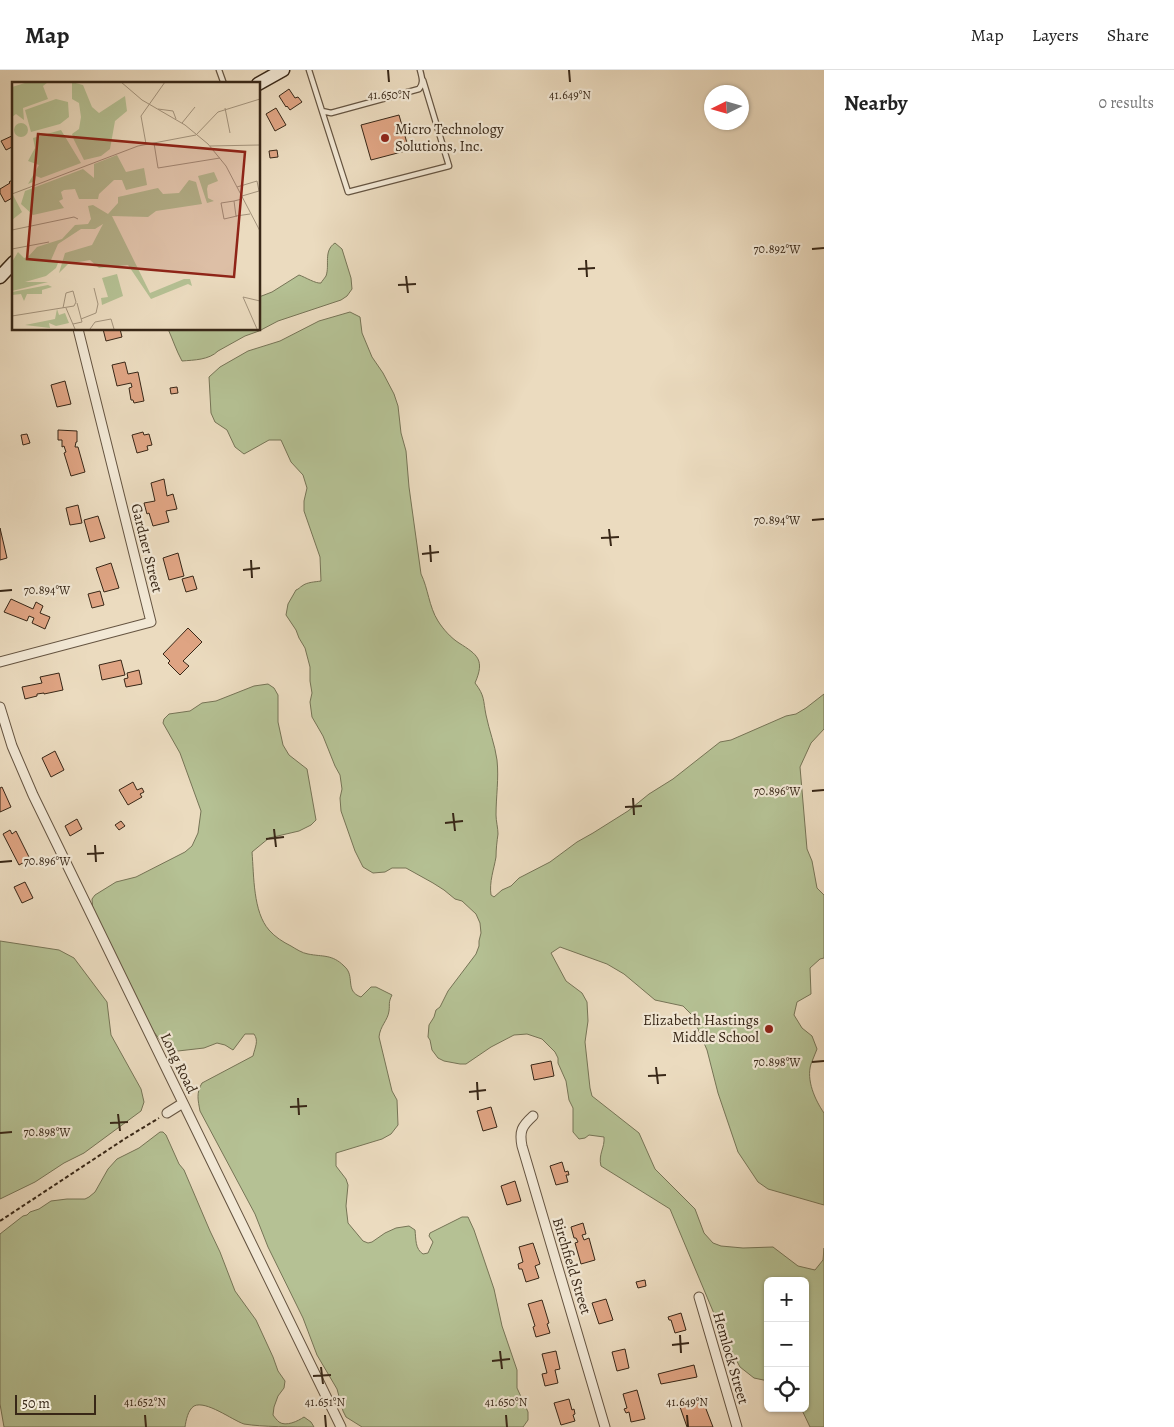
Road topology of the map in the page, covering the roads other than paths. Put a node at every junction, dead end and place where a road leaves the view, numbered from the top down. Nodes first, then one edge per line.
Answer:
1 (219, 70) edge
2 (283, 70) edge
3 (309, 70) edge
4 (420, 70) edge
5 (423, 80) junction
6 (223, 82) edge
7 (260, 83) edge
8 (322, 111) junction
9 (12, 264) edge
10 (0, 277) edge
11 (78, 330) edge
12 (0, 662) edge
13 (1, 713) edge
14 (183, 1103) junction
15 (167, 1113) road end
16 (533, 1116) dead end
17 (699, 1296) dead end
18 (341, 1427) edge
19 (605, 1427) edge
20 (737, 1427) edge

1 - 6 lane
2 - 7 main road
3 - 8 lane
4 - 5 lane
5 - 8 lane
5 - 8 lane
9 - 10 main road
11 - 12 street, Gardner Street
13 - 14 street, Long Road
14 - 15 street
14 - 18 street, Long Road
16 - 19 street, Birchfield Street
17 - 20 street, Hemlock Street

